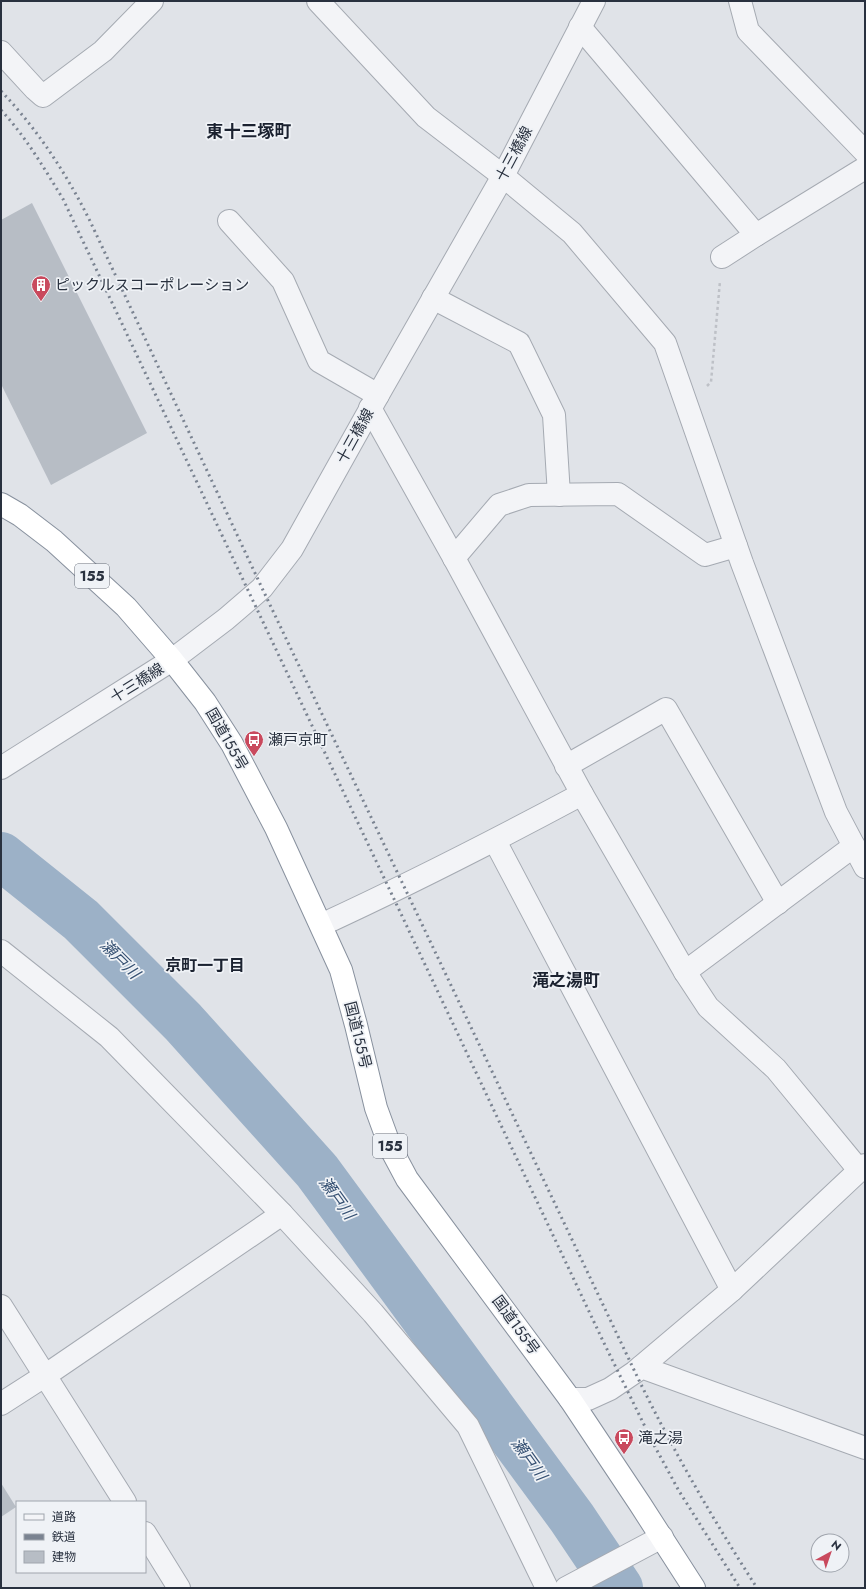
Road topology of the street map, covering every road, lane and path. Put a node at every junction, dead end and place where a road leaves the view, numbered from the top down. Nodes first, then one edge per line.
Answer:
1 (152, 1) edge
2 (318, 1) edge
3 (594, 1) edge
4 (740, 1) edge
5 (580, 27) junction
6 (1, 52) edge
7 (865, 152) edge
8 (865, 168) edge
9 (503, 176) junction
10 (229, 221) dead end
11 (756, 235) junction
12 (722, 257) joint
13 (433, 298) junction
14 (374, 401) junction
15 (687, 406) junction
16 (558, 495) junction
17 (1, 504) edge
18 (736, 546) junction
19 (454, 558) junction
20 (172, 660) junction
21 (566, 766) junction
22 (1, 768) edge
23 (582, 794) junction
24 (494, 841) junction
25 (854, 846) junction
26 (865, 867) edge
27 (778, 903) junction
28 (321, 925) junction
29 (1, 951) edge
30 (685, 972) junction
31 (862, 1167) edge
32 (282, 1214) junction
33 (732, 1290) junction
34 (1, 1306) edge
35 (641, 1367) junction
36 (46, 1375) junction
37 (570, 1399) junction
38 (1, 1404) edge
39 (865, 1448) edge
40 (125, 1501) edge
41 (146, 1535) edge
42 (662, 1537) junction
43 (179, 1588) edge
44 (547, 1588) edge
45 (567, 1588) edge
46 (694, 1588) edge

1 - 6 street
2 - 9 street
3 - 5 street, 十三橋線
4 - 7 street
5 - 9 street, 十三橋線
5 - 11 street
8 - 11 street
9 - 13 street, 十三橋線
9 - 15 street
10 - 14 street
11 - 12 street
12 - 15 path
13 - 14 street, 十三橋線
13 - 16 street
14 - 19 street
14 - 20 street, 十三橋線
15 - 18 street
16 - 18 street
16 - 19 street
17 - 20 highway, 国道155号 / 155
18 - 25 street
19 - 21 street
20 - 22 street, 十三橋線
20 - 28 highway, 国道155号 / 155
21 - 23 street
21 - 27 street
23 - 24 street
23 - 30 street
24 - 28 street
24 - 33 street
25 - 26 street
25 - 27 street
27 - 30 street
28 - 37 highway, 国道155号 / 155
29 - 32 street
30 - 31 street
31 - 33 street
32 - 36 street
32 - 44 street
33 - 35 street
34 - 36 street
35 - 37 street
35 - 39 street
36 - 38 street
36 - 40 street
37 - 42 highway, 国道155号 / 155
41 - 43 street
42 - 45 street
42 - 46 highway, 国道155号 / 155

